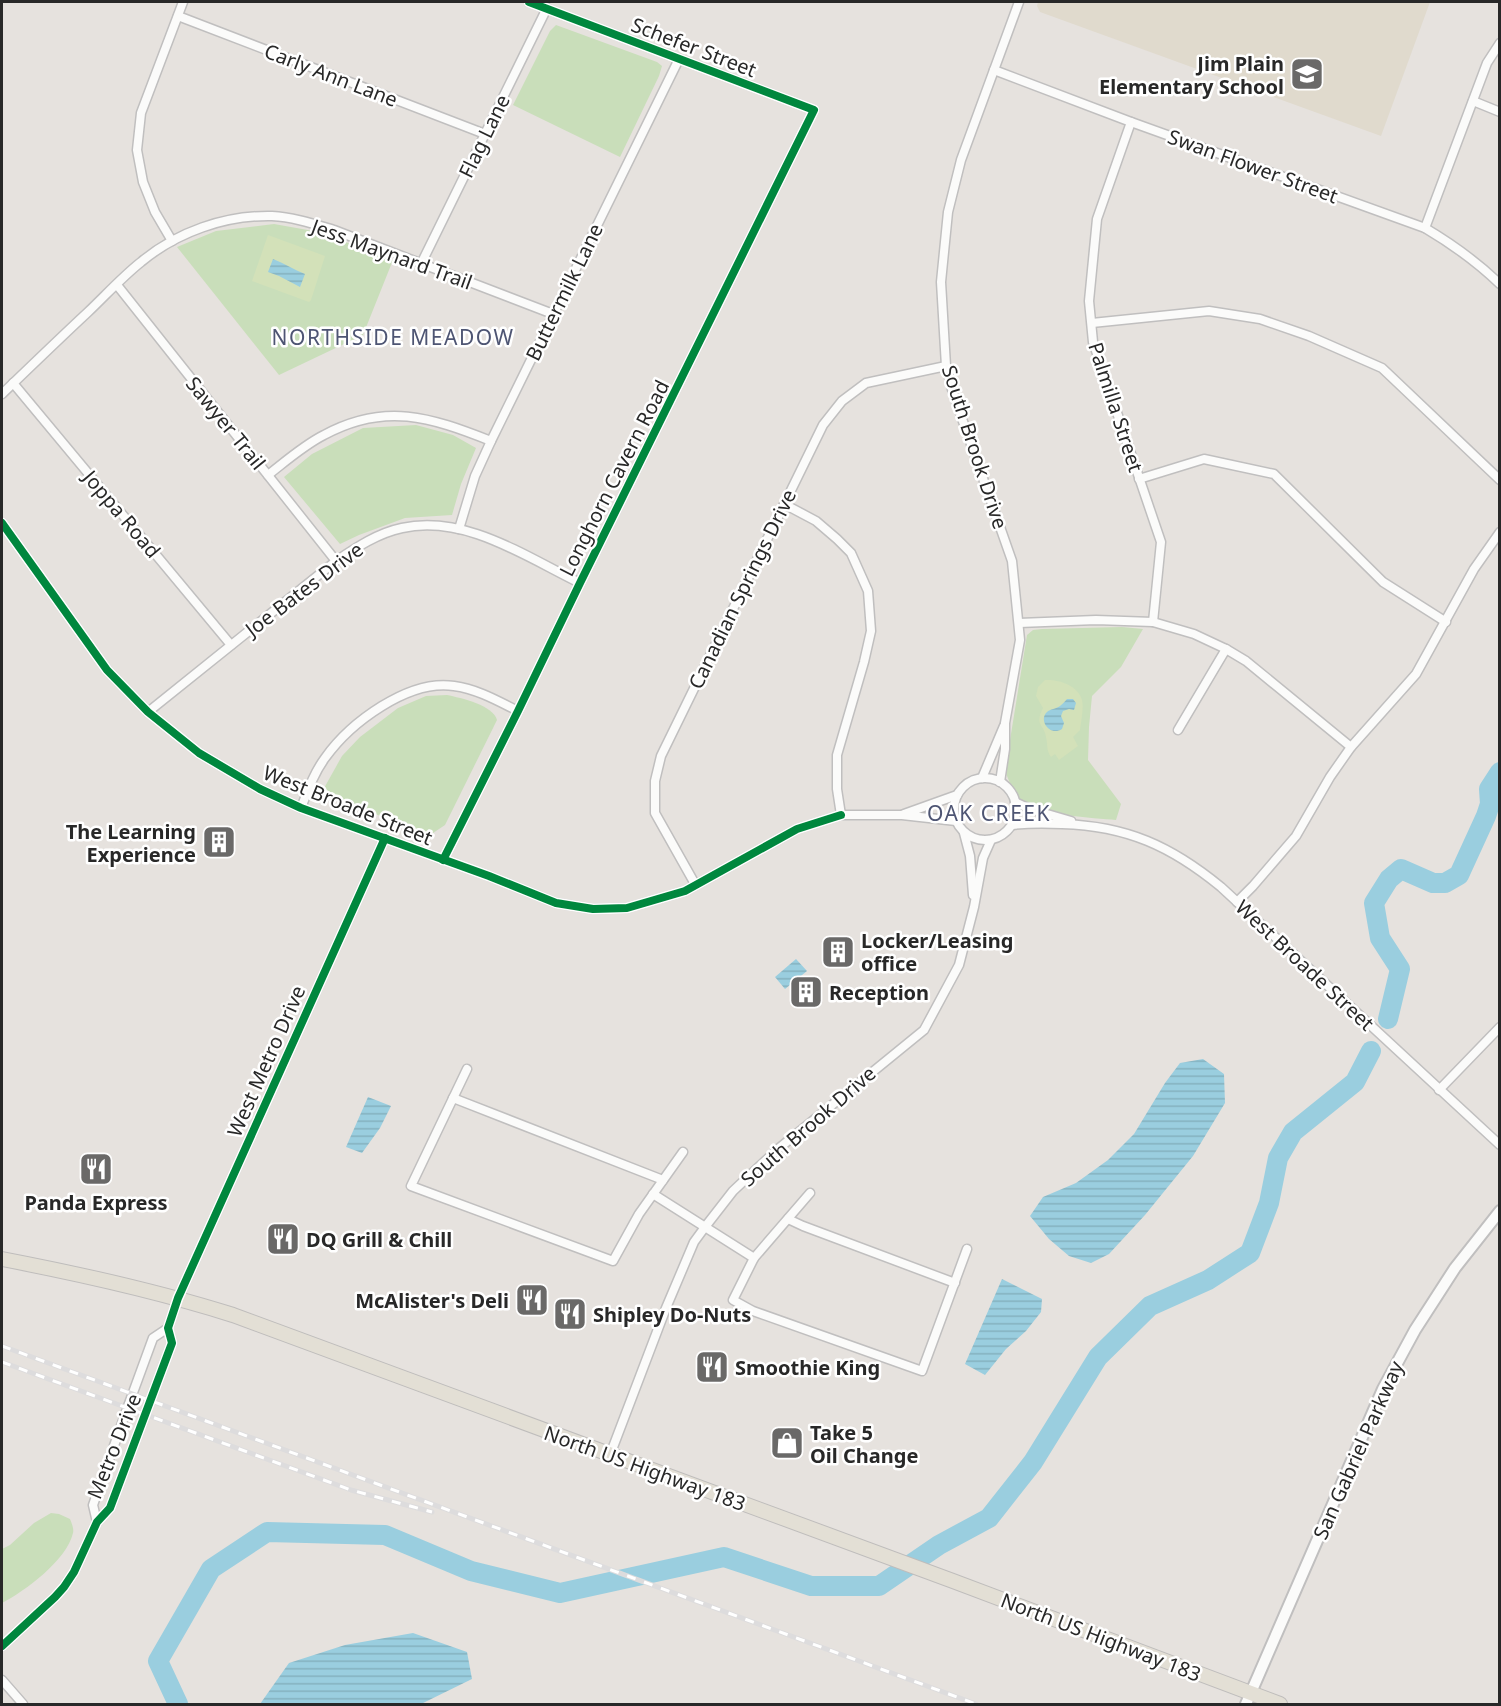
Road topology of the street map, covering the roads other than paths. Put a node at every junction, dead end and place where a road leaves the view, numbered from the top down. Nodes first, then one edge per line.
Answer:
1 (183, 2) edge
2 (529, 2) edge
3 (1019, 2) edge
4 (547, 9) junction
5 (178, 16) junction
6 (1500, 42) edge
7 (679, 59) junction
8 (994, 70) junction
9 (1473, 101) junction
10 (814, 110) joint
11 (1500, 112) edge
12 (1131, 122) junction
13 (485, 134) junction
14 (1425, 228) junction
15 (172, 241) junction
16 (421, 264) junction
17 (1500, 284) edge
18 (117, 285) junction
19 (553, 314) junction
20 (1092, 323) junction
21 (946, 366) junction
22 (13, 383) junction
23 (2, 394) edge
24 (491, 441) junction
25 (268, 475) junction
26 (1139, 478) junction
27 (1500, 480) edge
28 (784, 504) junction
29 (2, 524) edge
30 (459, 529) junction
31 (1500, 532) edge
32 (336, 561) junction
33 (580, 583) junction
34 (1153, 622) junction
35 (1446, 622) junction
36 (1018, 623) junction
37 (231, 645) junction
38 (1226, 649) junction
39 (518, 711) junction
40 (148, 712) junction
41 (1005, 723) junction
42 (1178, 730) dead end
43 (1350, 747) junction
44 (982, 778) junction
45 (1000, 782) junction
46 (957, 795) junction
47 (1015, 802) junction
48 (301, 808) junction
49 (841, 815) junction
50 (902, 815) junction
51 (956, 821) junction
52 (1011, 825) junction
53 (1086, 825) junction
54 (964, 833) junction
55 (385, 838) junction
56 (991, 840) junction
57 (443, 860) junction
58 (695, 884) junction
59 (1237, 902) junction
60 (974, 907) junction
61 (1500, 1027) edge
62 (467, 1069) dead end
63 (1439, 1090) junction
64 (453, 1098) junction
65 (1500, 1146) edge
66 (683, 1152) dead end
67 (663, 1180) junction
68 (810, 1193) dead end
69 (653, 1194) junction
70 (1500, 1211) edge
71 (788, 1219) junction
72 (705, 1227) junction
73 (967, 1249) dead end
74 (754, 1258) junction
75 (2, 1259) edge
76 (955, 1283) junction
77 (178, 1298) junction
78 (168, 1328) junction
79 (610, 1455) junction
80 (97, 1522) junction
81 (2, 1646) edge
82 (4, 1682) edge
83 (1248, 1699) edge
84 (23, 1704) edge
85 (1280, 1704) edge

1 - 5 street
2 - 4 street, Schefer Street
3 - 8 street, South Brook Drive
4 - 7 street, Schefer Street
4 - 13 street, Flag Lane
5 - 13 street, Carly Ann Lane
5 - 15 street
6 - 9 street
7 - 10 street, Schefer Street
7 - 19 street, Buttermilk Lane
8 - 12 street, Swan Flower Street
8 - 21 street, South Brook Drive
9 - 11 street
9 - 14 street
10 - 33 street, Longhorn Cavern Road
12 - 14 street, Swan Flower Street
12 - 20 street, Palmilla Street
13 - 16 street, Flag Lane
14 - 17 street, Swan Flower Street
15 - 16 street, Jess Maynard Trail
15 - 18 street, Jess Maynard Trail
16 - 19 street, Jess Maynard Trail
18 - 22 street, Jess Maynard Trail
18 - 25 street, Sawyer Trail
19 - 24 street, Buttermilk Lane
20 - 26 street, Palmilla Street
20 - 27 street
21 - 28 street, Canadian Springs Drive
21 - 36 street, South Brook Drive
22 - 23 street, Jess Maynard Trail
22 - 37 street, Joppa Road
24 - 25 street
24 - 30 street, Buttermilk Lane
25 - 32 street, Sawyer Trail
26 - 34 street, Palmilla Street
26 - 35 street
28 - 49 street
28 - 58 street, Canadian Springs Drive
29 - 40 street, West Broade Street
30 - 32 street, Joe Bates Drive
30 - 33 street, Joe Bates Drive
31 - 35 street
32 - 37 street, Joe Bates Drive
33 - 39 street, Longhorn Cavern Road
34 - 36 street
34 - 38 street
35 - 43 street
36 - 41 street, South Brook Drive
37 - 40 street, Joe Bates Drive
38 - 42 street
38 - 43 street
39 - 48 street
39 - 57 street, Longhorn Cavern Road
40 - 48 street, West Broade Street
41 - 44 street, South Brook Drive
41 - 45 street, South Brook Drive
43 - 59 street
44 - 45 street
44 - 46 street
45 - 47 street
46 - 50 street, West Broade Street
46 - 51 street
47 - 52 street
47 - 53 street, West Broade Street
48 - 55 street, West Broade Street
49 - 50 street, West Broade Street
49 - 58 street, West Broade Street
50 - 51 street, West Broade Street
51 - 54 street
52 - 53 street, West Broade Street
52 - 56 street
53 - 59 street, West Broade Street
54 - 56 street
54 - 60 street, South Brook Drive
55 - 57 street, West Broade Street
55 - 77 street, West Metro Drive
56 - 60 street, South Brook Drive
57 - 58 street, West Broade Street
59 - 63 street, West Broade Street
60 - 72 street, South Brook Drive
61 - 63 street
62 - 64 street
63 - 65 street, West Broade Street
64 - 67 street
64 - 69 street
66 - 67 street
67 - 69 street
68 - 71 street
69 - 72 street
70 - 83 street, San Gabriel Parkway
71 - 74 street
71 - 76 street
72 - 74 street
72 - 79 street, South Brook Drive
73 - 76 street
74 - 76 street
75 - 77 main road, North US Highway 183
77 - 78 street, Metro Drive
77 - 79 main road, North US Highway 183
78 - 80 street, Metro Drive
78 - 80 street, Metro Drive
79 - 83 main road, North US Highway 183
80 - 81 street, Metro Drive
82 - 84 street
83 - 85 main road, North US Highway 183

